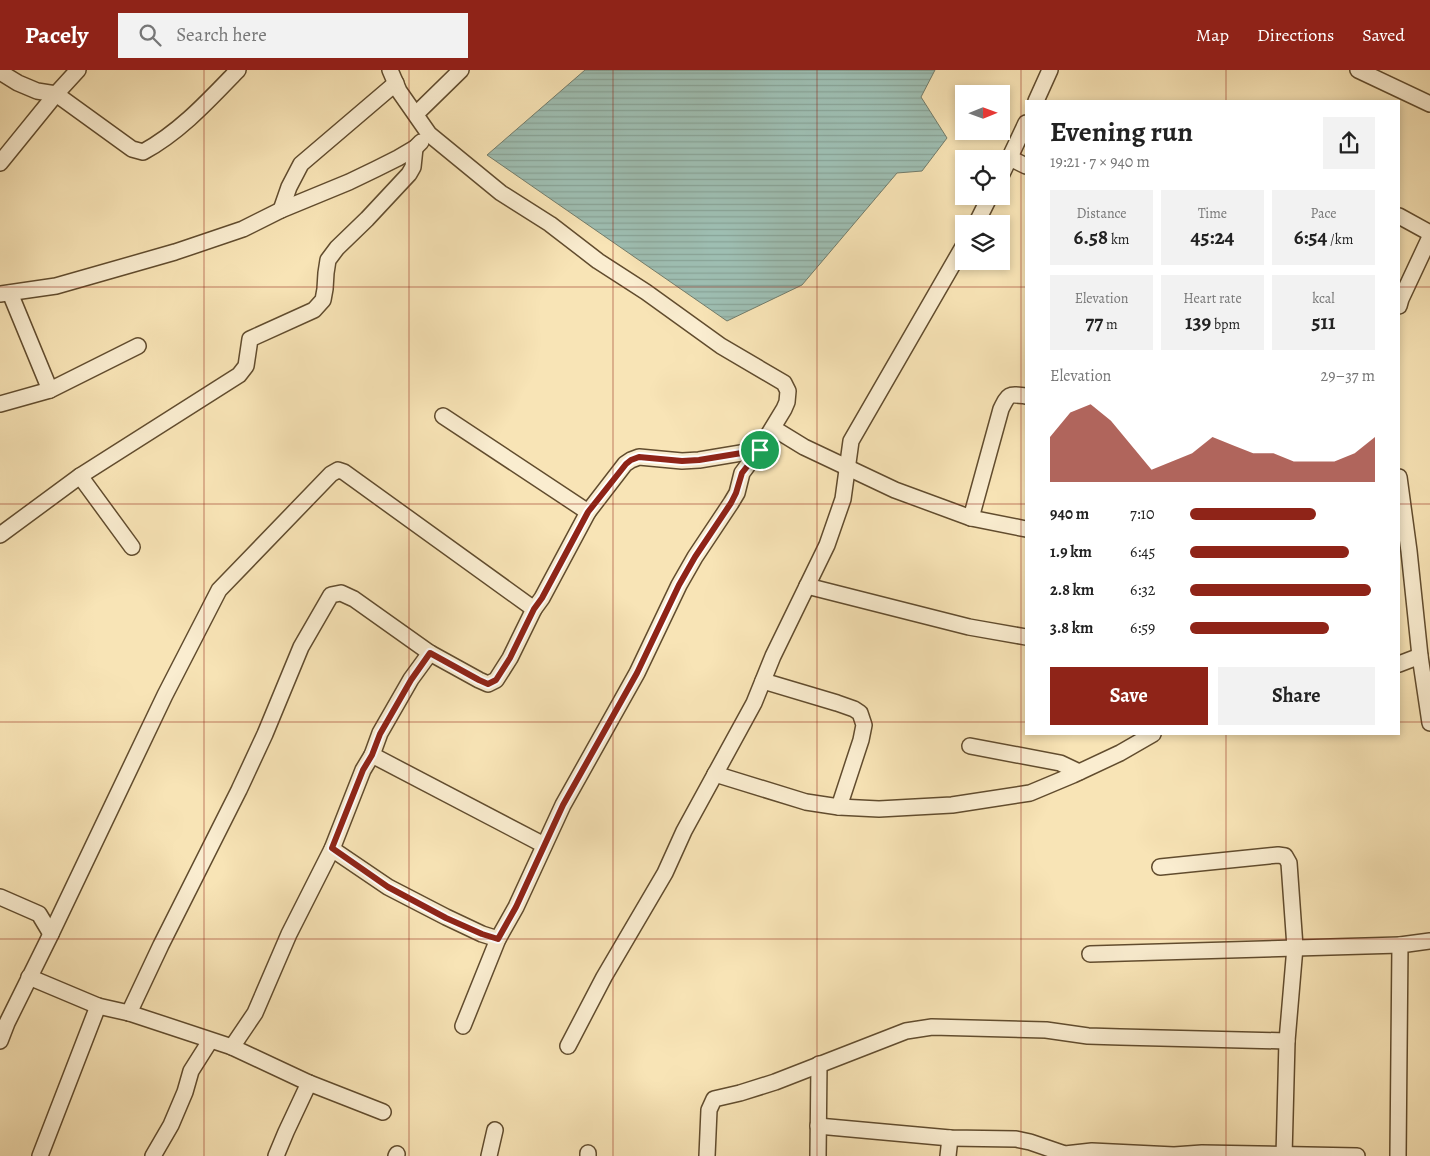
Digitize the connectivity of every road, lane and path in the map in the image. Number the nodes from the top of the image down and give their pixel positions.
1 (78, 70) edge
2 (238, 70) edge
3 (461, 70) edge
4 (1050, 70) edge
5 (1358, 70) edge
6 (0, 72) edge
7 (393, 76) edge
8 (56, 94) junction
9 (1036, 100) edge
10 (1430, 104) edge
11 (416, 114) junction
12 (1025, 125) edge
13 (429, 134) junction
14 (415, 148) junction
15 (1010, 158) joint
16 (0, 163) edge
17 (1025, 166) edge
18 (281, 210) junction
19 (1400, 217) edge
20 (1430, 233) edge
21 (1430, 237) edge
22 (955, 260) edge
23 (5, 294) edge
24 (1400, 299) edge
25 (138, 346) dead end
26 (50, 390) junction
27 (1025, 396) edge
28 (0, 404) edge
29 (443, 416) dead end
30 (773, 428) junction
31 (760, 450) junction
32 (847, 468) junction
33 (80, 476) junction
34 (1400, 484) edge
35 (588, 512) junction
36 (971, 518) junction
37 (1025, 529) edge
38 (0, 535) edge
39 (132, 547) dead end
40 (807, 586) junction
41 (534, 609) junction
42 (1025, 637) edge
43 (430, 653) junction
44 (1420, 656) junction
45 (1400, 664) edge
46 (763, 681) junction
47 (1430, 723) edge
48 (1151, 735) edge
49 (970, 746) dead end
50 (372, 755) junction
51 (1078, 772) junction
52 (715, 774) junction
53 (839, 808) junction
54 (544, 845) junction
55 (332, 848) junction
56 (1160, 867) dead end
57 (0, 897) edge
58 (51, 934) junction
59 (498, 939) junction
60 (1430, 941) edge
61 (1400, 945) junction
62 (1295, 947) junction
63 (1090, 954) dead end
64 (29, 977) junction
65 (98, 1006) junction
66 (129, 1013) junction
67 (463, 1026) dead end
68 (0, 1041) edge
69 (210, 1041) junction
70 (1287, 1041) junction
71 (568, 1046) dead end
72 (232, 1047) junction
73 (819, 1064) junction
74 (309, 1083) junction
75 (383, 1112) dead end
76 (818, 1126) junction
77 (495, 1130) dead end
78 (950, 1138) junction
79 (1064, 1155) edge
80 (1284, 1155) edge
81 (40, 1156) edge
82 (153, 1156) edge
83 (276, 1156) edge
84 (488, 1156) edge
85 (707, 1156) edge
86 (818, 1156) edge
87 (948, 1156) edge
88 (1174, 1156) edge
89 (1357, 1156) edge
90 (1398, 1156) edge

1 - 8 street
2 - 8 street
3 - 11 street
4 - 9 street
5 - 10 street
6 - 8 street
7 - 11 street
7 - 18 street
8 - 16 street
11 - 13 street
12 - 15 street
13 - 14 street
13 - 30 street
14 - 18 street
14 - 33 street
15 - 17 street
18 - 23 street
19 - 20 street
21 - 24 street
22 - 32 street
23 - 26 street
25 - 26 street
26 - 28 street
27 - 36 street
29 - 35 street
30 - 31 street
30 - 32 street
31 - 35 street
31 - 54 street
32 - 36 street
32 - 40 street
33 - 38 street
33 - 39 street
34 - 44 street
35 - 41 street
36 - 37 street
40 - 42 street
40 - 46 street
41 - 43 street
41 - 58 street
43 - 50 street
43 - 66 street
44 - 45 street
44 - 47 street
46 - 52 street
46 - 53 street
48 - 51 street
49 - 51 street
50 - 54 street
50 - 55 street
51 - 53 street
52 - 53 street
52 - 71 street
54 - 59 street
55 - 59 street
55 - 72 street
56 - 62 street
57 - 58 street
58 - 64 street
59 - 67 street
60 - 61 street
61 - 62 street
61 - 90 street
62 - 63 street
62 - 70 street
64 - 65 street
64 - 68 street
65 - 66 street
65 - 81 street
66 - 69 street
69 - 72 street
69 - 82 street
70 - 73 street
70 - 80 street
72 - 74 street
73 - 76 street
73 - 85 street
74 - 75 street
74 - 83 street
76 - 78 street
76 - 86 street
77 - 84 street
78 - 79 street
78 - 87 street
79 - 88 street
80 - 88 street
80 - 89 street

